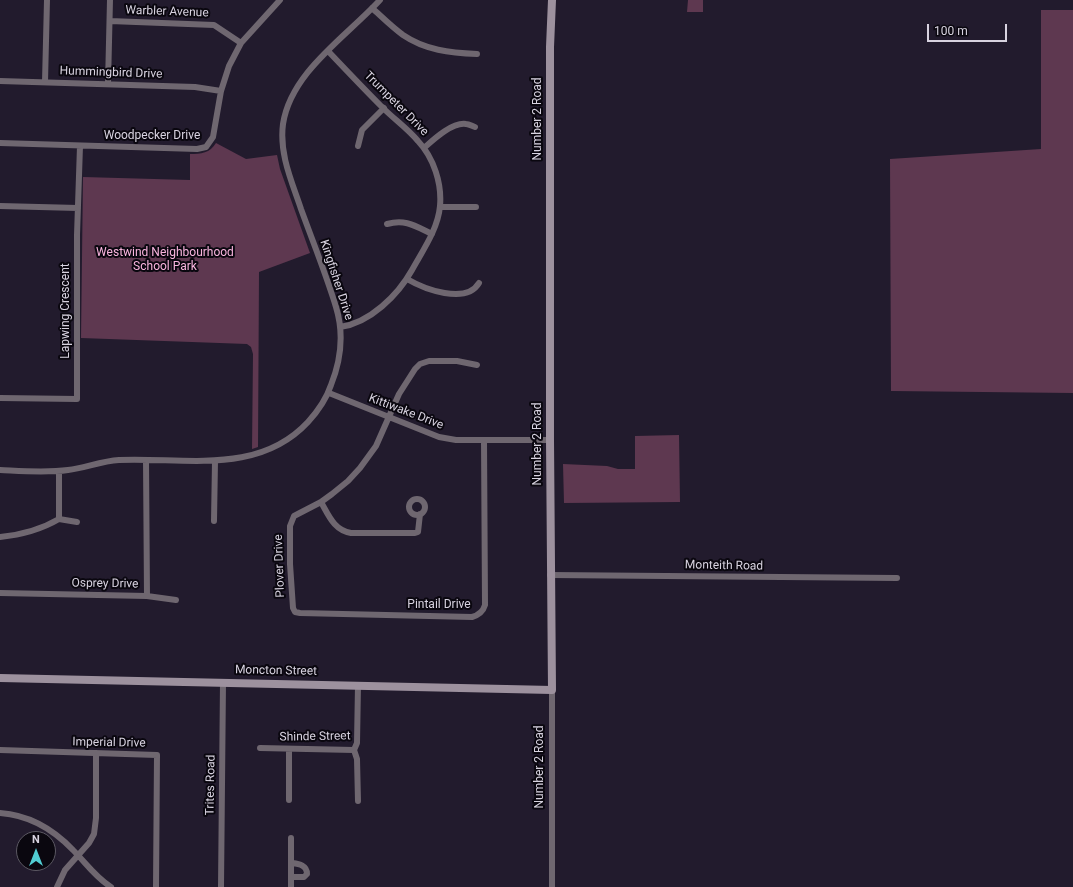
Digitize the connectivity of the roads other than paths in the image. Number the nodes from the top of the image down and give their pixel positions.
1 (46, 0) edge
2 (110, 0) edge
3 (280, 0) edge
4 (380, 0) edge
5 (552, 0) edge
6 (372, 8) junction
7 (110, 21) junction
8 (241, 43) junction
9 (328, 51) junction
10 (477, 54) dead end
11 (0, 80) edge
12 (45, 82) junction
13 (108, 84) junction
14 (221, 91) junction
15 (384, 108) junction
16 (475, 127) dead end
17 (0, 143) edge
18 (80, 146) junction
19 (358, 146) dead end
20 (424, 148) junction
21 (0, 206) edge
22 (440, 207) junction
23 (476, 207) dead end
24 (78, 208) junction
25 (387, 224) dead end
26 (432, 234) junction
27 (407, 279) junction
28 (479, 283) dead end
29 (340, 327) junction
30 (477, 366) dead end
31 (329, 393) junction
32 (0, 398) edge
33 (389, 418) junction
34 (484, 440) junction
35 (550, 440) junction
36 (146, 460) junction
37 (215, 461) junction
38 (0, 470) edge
39 (59, 471) junction
40 (321, 502) junction
41 (420, 514) dead end
42 (59, 519) junction
43 (214, 521) dead end
44 (77, 522) dead end
45 (0, 537) edge
46 (550, 575) junction
47 (897, 578) dead end
48 (0, 593) edge
49 (147, 596) junction
50 (176, 600) dead end
51 (295, 612) joint
52 (0, 678) edge
53 (223, 682) junction
54 (358, 685) junction
55 (552, 690) junction
56 (260, 748) dead end
57 (289, 748) junction
58 (0, 750) edge
59 (354, 750) junction
60 (96, 753) junction
61 (289, 800) dead end
62 (358, 801) dead end
63 (0, 813) edge
64 (291, 838) dead end
65 (78, 855) junction
66 (292, 864) junction
67 (291, 877) junction
68 (57, 887) edge
69 (111, 887) edge
70 (156, 887) edge
71 (221, 887) edge
72 (291, 887) edge
73 (552, 887) edge

1 - 12 street
2 - 7 street
3 - 8 street, Woodpecker Drive
4 - 6 street, Kingfisher Drive
5 - 35 street, Number 2 Road
6 - 9 street, Kingfisher Drive
6 - 10 street
7 - 8 street, Warbler Avenue
7 - 13 street
8 - 14 street, Woodpecker Drive
9 - 15 street, Trumpeter Drive
9 - 29 street, Kingfisher Drive
11 - 12 street, Hummingbird Drive
12 - 13 street, Hummingbird Drive
13 - 14 street, Hummingbird Drive
14 - 18 street, Woodpecker Drive
15 - 19 street
15 - 20 street, Trumpeter Drive
16 - 20 street
17 - 18 street, Woodpecker Drive
18 - 24 street, Lapwing Crescent
20 - 22 street, Trumpeter Drive
21 - 24 street
22 - 23 street
22 - 26 street, Trumpeter Drive
24 - 32 street, Lapwing Crescent
25 - 26 street
26 - 27 street, Trumpeter Drive
27 - 28 street
27 - 29 street, Trumpeter Drive
29 - 31 street, Kingfisher Drive
30 - 33 street, Plover Drive
31 - 33 street, Kittiwake Drive
31 - 37 street, Kingfisher Drive
33 - 34 street, Kittiwake Drive
33 - 40 street, Plover Drive
34 - 35 street, Kittiwake Drive
34 - 51 street, Pintail Drive
35 - 46 street, Number 2 Road
36 - 37 street, Kingfisher Drive
36 - 39 street, Kingfisher Drive
36 - 49 street, Osprey Drive
37 - 43 street
38 - 39 street, Kingfisher Drive
39 - 42 street
40 - 41 street
40 - 51 street, Plover Drive
42 - 44 street
42 - 45 street
46 - 47 street, Monteith Road
46 - 55 street, Number 2 Road
48 - 49 street, Osprey Drive
49 - 50 street
52 - 53 street, Moncton Street
53 - 54 street, Moncton Street
53 - 71 street, Trites Road
54 - 55 street, Moncton Street
54 - 59 street, Shinde Street
55 - 73 street, Number 2 Road
56 - 57 street, Shinde Street
57 - 59 street, Shinde Street
57 - 61 street
58 - 60 street, Imperial Drive
59 - 62 street
60 - 65 street
60 - 70 street, Imperial Drive
63 - 65 street
64 - 66 street
65 - 68 street
65 - 69 street
66 - 67 street
66 - 67 street
67 - 72 street

